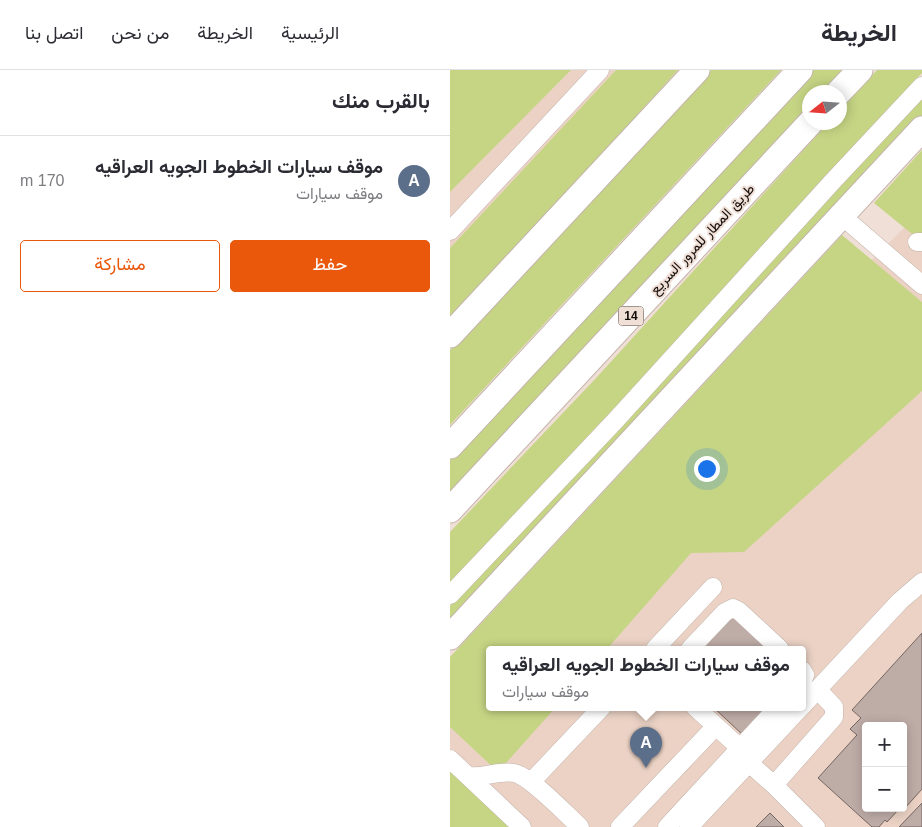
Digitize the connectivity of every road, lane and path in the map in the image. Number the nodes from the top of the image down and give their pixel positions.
1 (600, 70) edge
2 (697, 70) edge
3 (800, 70) edge
4 (860, 70) edge
5 (846, 85) edge
6 (922, 86) edge
7 (922, 129) edge
8 (804, 130) edge
9 (846, 211) junction
10 (450, 231) edge
11 (922, 270) edge
12 (922, 285) edge
13 (450, 335) edge
14 (450, 446) edge
15 (450, 510) edge
16 (922, 582) edge
17 (713, 587) dead end
18 (450, 594) edge
19 (450, 637) edge
20 (659, 646) edge
21 (693, 646) edge
22 (777, 646) edge
23 (810, 685) edge
24 (598, 711) edge
25 (699, 711) edge
26 (774, 711) edge
27 (797, 711) edge
28 (716, 726) junction
29 (740, 748) junction
30 (450, 759) edge
31 (749, 763) junction
32 (468, 776) junction
33 (531, 782) junction
34 (774, 785) junction
35 (625, 825) edge
36 (522, 827) edge
37 (580, 827) edge
38 (668, 827) edge
39 (689, 827) edge
40 (816, 827) edge

1 - 10 lane
2 - 13 highway
3 - 14 highway
4 - 5 highway
6 - 18 lane
7 - 9 highway
8 - 15 highway, طريق المطار للمرور السريع / 14
9 - 11 lane
9 - 12 lane
9 - 19 highway
16 - 23 lane
17 - 20 lane
21 - 22 lane
23 - 34 lane
24 - 33 lane
25 - 28 lane
26 - 29 lane
27 - 31 lane
28 - 29 lane
28 - 35 lane
29 - 38 lane
30 - 32 lane
31 - 34 lane
31 - 39 lane
32 - 33 lane
32 - 36 lane
33 - 37 lane
34 - 40 lane

